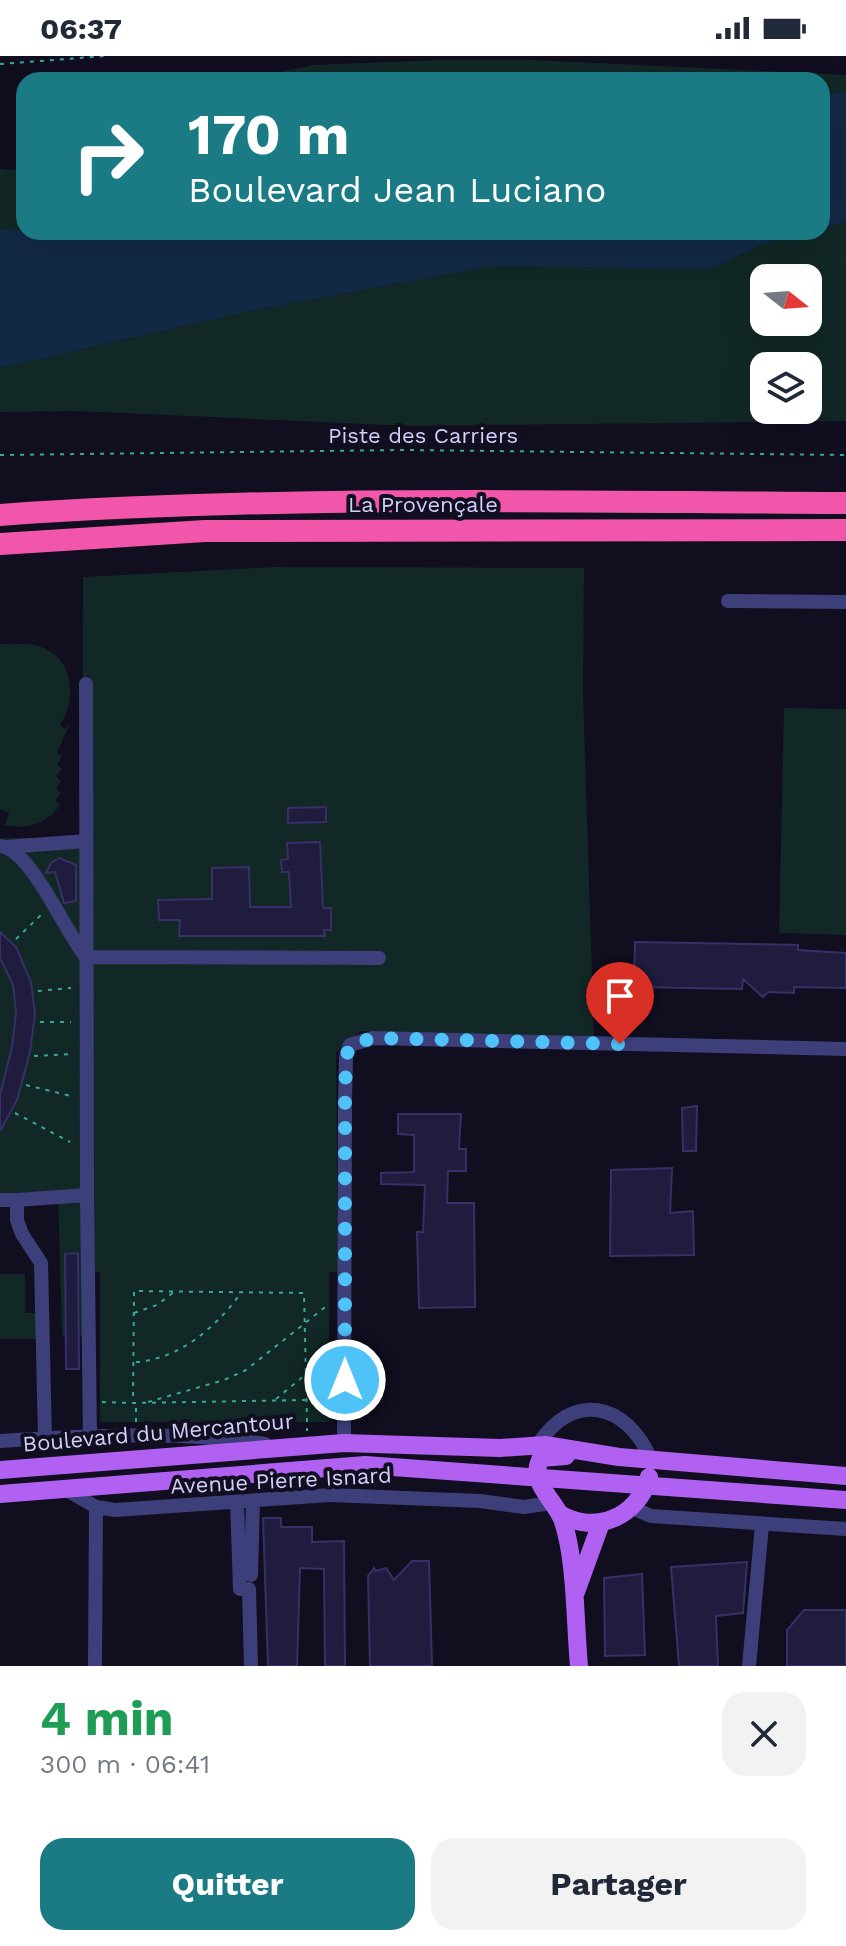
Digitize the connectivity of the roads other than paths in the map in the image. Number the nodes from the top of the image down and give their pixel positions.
1 (846, 503) edge
2 (0, 515) edge
3 (846, 530) edge
4 (0, 544) edge
5 (728, 601) dead end
6 (846, 602) edge
7 (86, 684) dead end
8 (86, 841) junction
9 (3, 846) edge
10 (86, 957) junction
11 (379, 958) dead end
12 (846, 1049) edge
13 (87, 1195) junction
14 (0, 1200) edge
15 (17, 1200) junction
16 (90, 1437) junction
17 (45, 1438) junction
18 (0, 1441) edge
19 (344, 1443) junction
20 (278, 1446) junction
21 (537, 1446) junction
22 (619, 1457) junction
23 (651, 1460) junction
24 (0, 1470) edge
25 (846, 1476) edge
26 (538, 1477) junction
27 (647, 1484) junction
28 (64, 1489) junction
29 (0, 1494) edge
30 (846, 1500) edge
31 (253, 1501) junction
32 (237, 1502) junction
33 (96, 1507) junction
34 (630, 1507) junction
35 (556, 1508) junction
36 (601, 1523) junction
37 (762, 1525) junction
38 (846, 1529) edge
39 (251, 1575) dead end
40 (573, 1602) junction
41 (95, 1666) edge
42 (251, 1666) edge
43 (579, 1666) edge
44 (749, 1666) edge

1 - 2 highway, La Provençale
3 - 4 highway, La Provençale
5 - 6 street
7 - 8 street
8 - 9 street
8 - 10 street
9 - 10 street
10 - 11 street
10 - 13 street
12 - 19 street
13 - 15 street
13 - 16 street
14 - 15 street
15 - 17 street
16 - 17 street
16 - 20 street
17 - 18 street
19 - 20 main road, Boulevard du Mercantour
19 - 21 main road, Boulevard du Mercantour
20 - 24 main road, Boulevard du Mercantour
21 - 22 main road, Boulevard du Mercantour
21 - 23 street
22 - 23 main road, Boulevard du Mercantour
22 - 26 main road
23 - 25 main road, Boulevard du Mercantour
23 - 27 main road
26 - 27 main road
26 - 28 main road
26 - 35 main road
27 - 30 main road
27 - 34 main road
28 - 29 main road
28 - 33 street, Avenue Pierre Isnard
31 - 32 street, Avenue Pierre Isnard
31 - 35 street, Avenue Pierre Isnard
31 - 39 street
32 - 33 street, Avenue Pierre Isnard
32 - 42 street
33 - 41 street
34 - 36 main road
34 - 37 street
35 - 36 main road
35 - 40 main road
36 - 40 main road
37 - 38 street
37 - 44 street
40 - 43 main road

